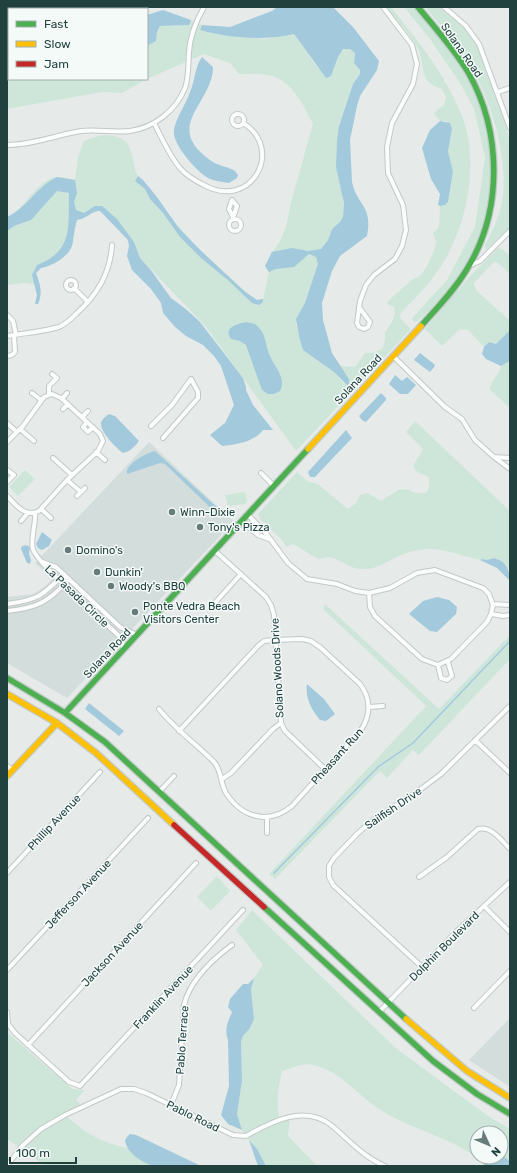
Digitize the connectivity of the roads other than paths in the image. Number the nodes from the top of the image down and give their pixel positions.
1 (204, 7) edge
2 (383, 7) edge
3 (418, 7) edge
4 (444, 7) edge
5 (510, 88) edge
6 (498, 92) junction
7 (154, 123) junction
8 (243, 123) dead end
9 (510, 128) edge
10 (7, 145) edge
11 (230, 192) junction
12 (232, 200) junction
13 (510, 231) edge
14 (112, 245) dead end
15 (469, 266) junction
16 (74, 288) dead end
17 (88, 302) junction
18 (359, 307) junction
19 (7, 315) edge
20 (15, 335) junction
21 (7, 336) edge
22 (7, 356) edge
23 (393, 356) junction
24 (52, 374) dead end
25 (32, 392) dead end
26 (67, 393) dead end
27 (49, 394) junction
28 (62, 398) junction
29 (41, 400) junction
30 (68, 404) junction
31 (63, 409) dead end
32 (88, 411) dead end
33 (82, 418) junction
34 (7, 423) edge
35 (151, 426) dead end
36 (18, 430) junction
37 (163, 438) dead end
38 (34, 441) dead end
39 (7, 442) edge
40 (96, 452) junction
41 (494, 457) junction
42 (53, 458) dead end
43 (510, 458) edge
44 (105, 460) dead end
45 (510, 469) edge
46 (7, 470) edge
47 (261, 473) dead end
48 (72, 476) junction
49 (67, 480) junction
50 (7, 482) edge
51 (274, 486) junction
52 (85, 488) dead end
53 (81, 492) junction
54 (7, 496) edge
55 (77, 496) dead end
56 (41, 509) junction
57 (28, 513) junction
58 (35, 513) junction
59 (247, 514) junction
60 (51, 518) dead end
61 (21, 521) dead end
62 (241, 521) junction
63 (269, 539) junction
64 (214, 550) junction
65 (42, 562) junction
66 (64, 574) junction
67 (241, 574) junction
68 (69, 579) junction
69 (59, 580) junction
70 (64, 585) junction
71 (369, 593) junction
72 (7, 604) edge
73 (493, 604) junction
74 (213, 605) dead end
75 (510, 605) edge
76 (7, 611) edge
77 (491, 614) junction
78 (510, 615) edge
79 (138, 635) junction
80 (276, 640) junction
81 (123, 650) junction
82 (448, 662) junction
83 (438, 665) junction
84 (7, 678) edge
85 (7, 694) edge
86 (383, 706) dead end
87 (510, 706) edge
88 (369, 707) junction
89 (159, 709) dead end
90 (65, 713) junction
91 (56, 723) junction
92 (281, 723) junction
93 (179, 731) junction
94 (475, 740) junction
95 (7, 766) edge
96 (325, 769) junction
97 (13, 770) junction
98 (100, 772) dead end
99 (510, 774) edge
100 (7, 776) edge
101 (174, 776) dead end
102 (222, 779) junction
103 (158, 792) junction
104 (148, 818) dead end
105 (267, 818) junction
106 (191, 822) junction
107 (183, 831) junction
108 (267, 833) dead end
109 (510, 849) edge
110 (196, 862) dead end
111 (7, 873) edge
112 (419, 877) dead end
113 (510, 882) edge
114 (484, 906) junction
115 (243, 910) dead end
116 (288, 912) junction
117 (280, 921) junction
118 (510, 932) edge
119 (232, 945) dead end
120 (422, 967) junction
121 (7, 970) edge
122 (510, 971) edge
123 (387, 1003) junction
124 (474, 1008) dead end
125 (7, 1012) edge
126 (379, 1012) junction
127 (28, 1045) junction
128 (510, 1098) edge
129 (171, 1105) junction
130 (510, 1114) edge
131 (7, 1166) edge
132 (385, 1166) edge

1 - 7 street
2 - 18 street
3 - 15 main road, Solana Road
4 - 6 street
5 - 6 street
6 - 9 street
7 - 10 street
7 - 11 street
8 - 11 street
11 - 12 street
12 - 12 street
13 - 15 street
14 - 17 street
15 - 23 main road, Solana Road
16 - 17 street
17 - 20 street
18 - 18 street
19 - 20 street
20 - 21 street
20 - 22 street
23 - 41 street
23 - 51 main road, Solana Road
24 - 27 street
25 - 29 street
26 - 28 street
27 - 28 street
27 - 29 street
28 - 30 street
29 - 36 street
30 - 31 street
30 - 33 street
32 - 33 street
33 - 40 street
34 - 36 street
35 - 37 street
36 - 38 street
36 - 39 street
40 - 44 street
40 - 48 street
41 - 43 street
41 - 45 street
42 - 48 street
46 - 50 street
47 - 51 street
48 - 49 street
49 - 53 street
49 - 56 street
51 - 59 main road, Solana Road
52 - 53 street
53 - 55 street
54 - 57 street
56 - 58 street
56 - 60 street
57 - 58 street
57 - 61 street
58 - 65 street, La Pasada Circle
59 - 62 main road, Solana Road
59 - 63 street
62 - 63 street
62 - 64 main road, Solana Road
63 - 71 street
64 - 67 street, Solano Woods Drive
64 - 79 main road, Solana Road
65 - 66 street, La Pasada Circle
65 - 69 street, La Pasada Circle
66 - 68 street, La Pasada Circle
66 - 69 street
67 - 74 street
67 - 80 street, Solano Woods Drive
68 - 70 street
68 - 79 street, La Pasada Circle
69 - 70 street, La Pasada Circle
69 - 72 street
70 - 76 street
70 - 81 street, La Pasada Circle
71 - 73 street
71 - 83 street
73 - 75 street
73 - 77 street
77 - 78 street
77 - 82 street
79 - 81 main road, Solana Road
80 - 88 street
80 - 92 street, Solano Woods Drive
80 - 93 street
81 - 90 main road, Solana Road
82 - 83 street
82 - 83 street
84 - 90 main road
85 - 91 main road
86 - 88 street
87 - 94 street, Sailfish Drive
88 - 96 street, Pheasant Run
89 - 93 street
90 - 91 main road, Solana Road
90 - 103 main road
91 - 97 main road
91 - 107 main road
92 - 96 street, Solano Woods Drive
92 - 102 street
93 - 102 street
94 - 99 street
94 - 120 street, Sailfish Drive
95 - 97 street
96 - 105 street, Pheasant Run
97 - 100 main road
98 - 111 street, Phillip Avenue
101 - 103 street
102 - 105 street
103 - 106 main road
104 - 121 street, Jefferson Avenue
105 - 108 street
106 - 107 main road
106 - 116 main road
107 - 117 main road
109 - 112 street
110 - 127 street, Jackson Avenue
113 - 114 street, Dolphin Boulevard
114 - 118 street
114 - 120 street, Dolphin Boulevard
115 - 127 street, Franklin Avenue
116 - 117 main road
116 - 123 main road
117 - 126 main road
119 - 129 street, Pablo Terrace
120 - 123 street, Dolphin Boulevard
122 - 124 street
123 - 126 street, Dolphin Boulevard
123 - 128 main road
125 - 127 street
126 - 130 main road
129 - 131 street, Pablo Road
129 - 132 street, Pablo Road

